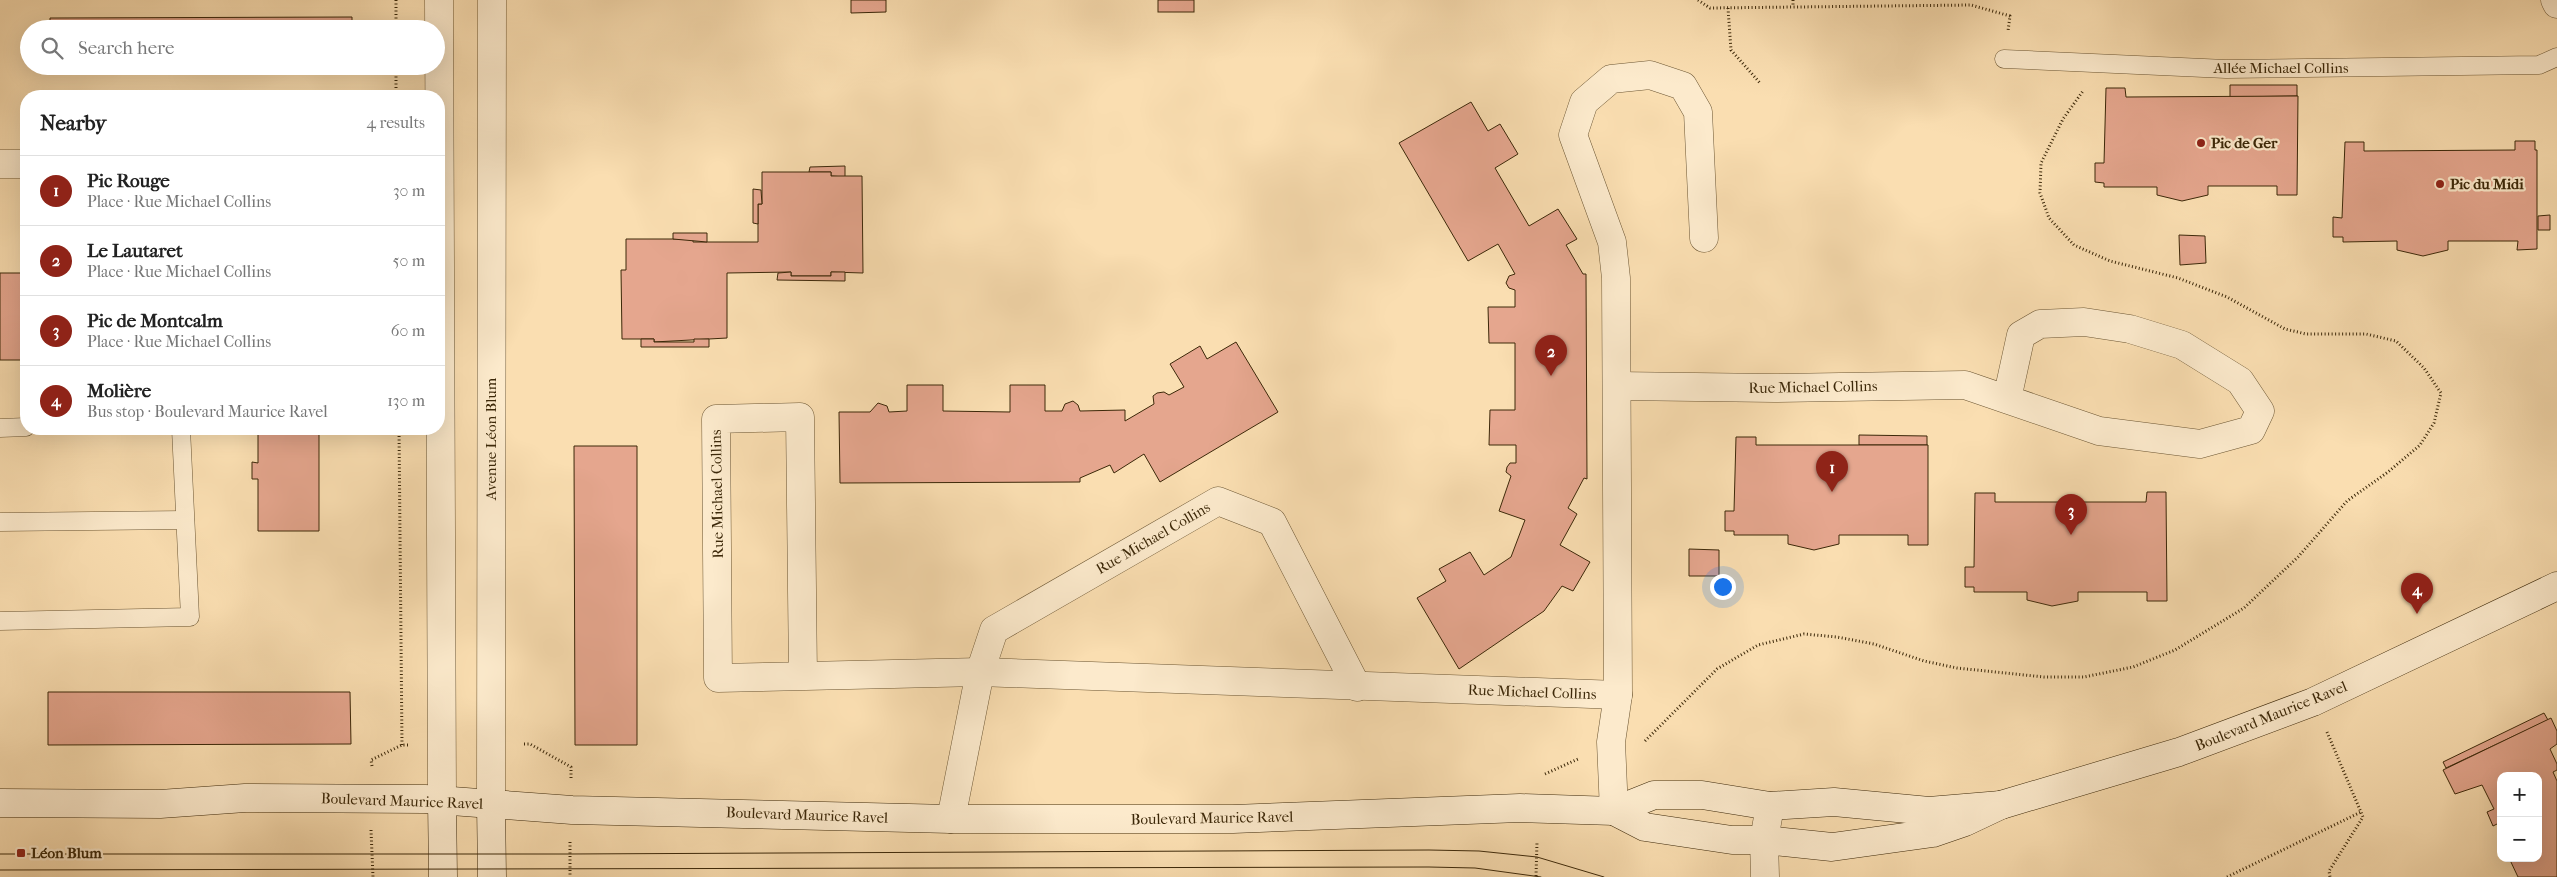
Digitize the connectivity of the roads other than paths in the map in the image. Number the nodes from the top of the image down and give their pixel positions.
1 (439, 0) edge
2 (492, 0) edge
3 (2555, 0) edge
4 (2557, 4) edge
5 (439, 20) edge
6 (2557, 57) edge
7 (2004, 58) road end
8 (439, 75) edge
9 (439, 90) edge
10 (0, 164) edge
11 (20, 164) edge
12 (1704, 238) dead end
13 (1617, 386) junction
14 (2007, 399) junction
15 (20, 427) edge
16 (0, 428) edge
17 (181, 435) edge
18 (441, 435) edge
19 (185, 520) junction
20 (0, 522) edge
21 (2557, 586) edge
22 (0, 621) edge
23 (980, 672) junction
24 (803, 676) junction
25 (1357, 686) junction
26 (1618, 695) junction
27 (442, 800) junction
28 (0, 803) edge
29 (491, 804) junction
30 (2001, 805) junction
31 (1770, 806) junction
32 (1614, 811) junction
33 (951, 819) junction
34 (1764, 840) junction
35 (443, 877) edge
36 (492, 877) edge
37 (1765, 877) edge

1 - 5 street
2 - 29 street, Avenue Léon Blum
3 - 4 street
6 - 7 lane, Allée Michael Collins
8 - 9 street
10 - 11 street
12 - 13 street, Rue Michael Collins
13 - 14 street, Rue Michael Collins
13 - 26 street, Rue Michael Collins
14 - 14 street, Rue Michael Collins
15 - 16 lane
17 - 19 lane
18 - 27 street
19 - 20 lane
19 - 22 lane
21 - 30 street, Boulevard Maurice Ravel
23 - 24 street, Rue Michael Collins
23 - 25 street, Rue Michael Collins
23 - 25 street, Rue Michael Collins
23 - 33 street, Rue Michael Collins
24 - 24 street, Rue Michael Collins
25 - 26 street, Rue Michael Collins
26 - 32 street, Rue Michael Collins
27 - 28 street, Boulevard Maurice Ravel
27 - 29 street, Boulevard Maurice Ravel
27 - 35 street
29 - 33 street, Boulevard Maurice Ravel
29 - 36 street, Avenue Léon Blum
30 - 31 street, Boulevard Maurice Ravel
30 - 34 street, Boulevard Maurice Ravel
31 - 32 street, Boulevard Maurice Ravel
31 - 34 street
32 - 33 street, Boulevard Maurice Ravel
32 - 34 street, Boulevard Maurice Ravel
34 - 37 street

